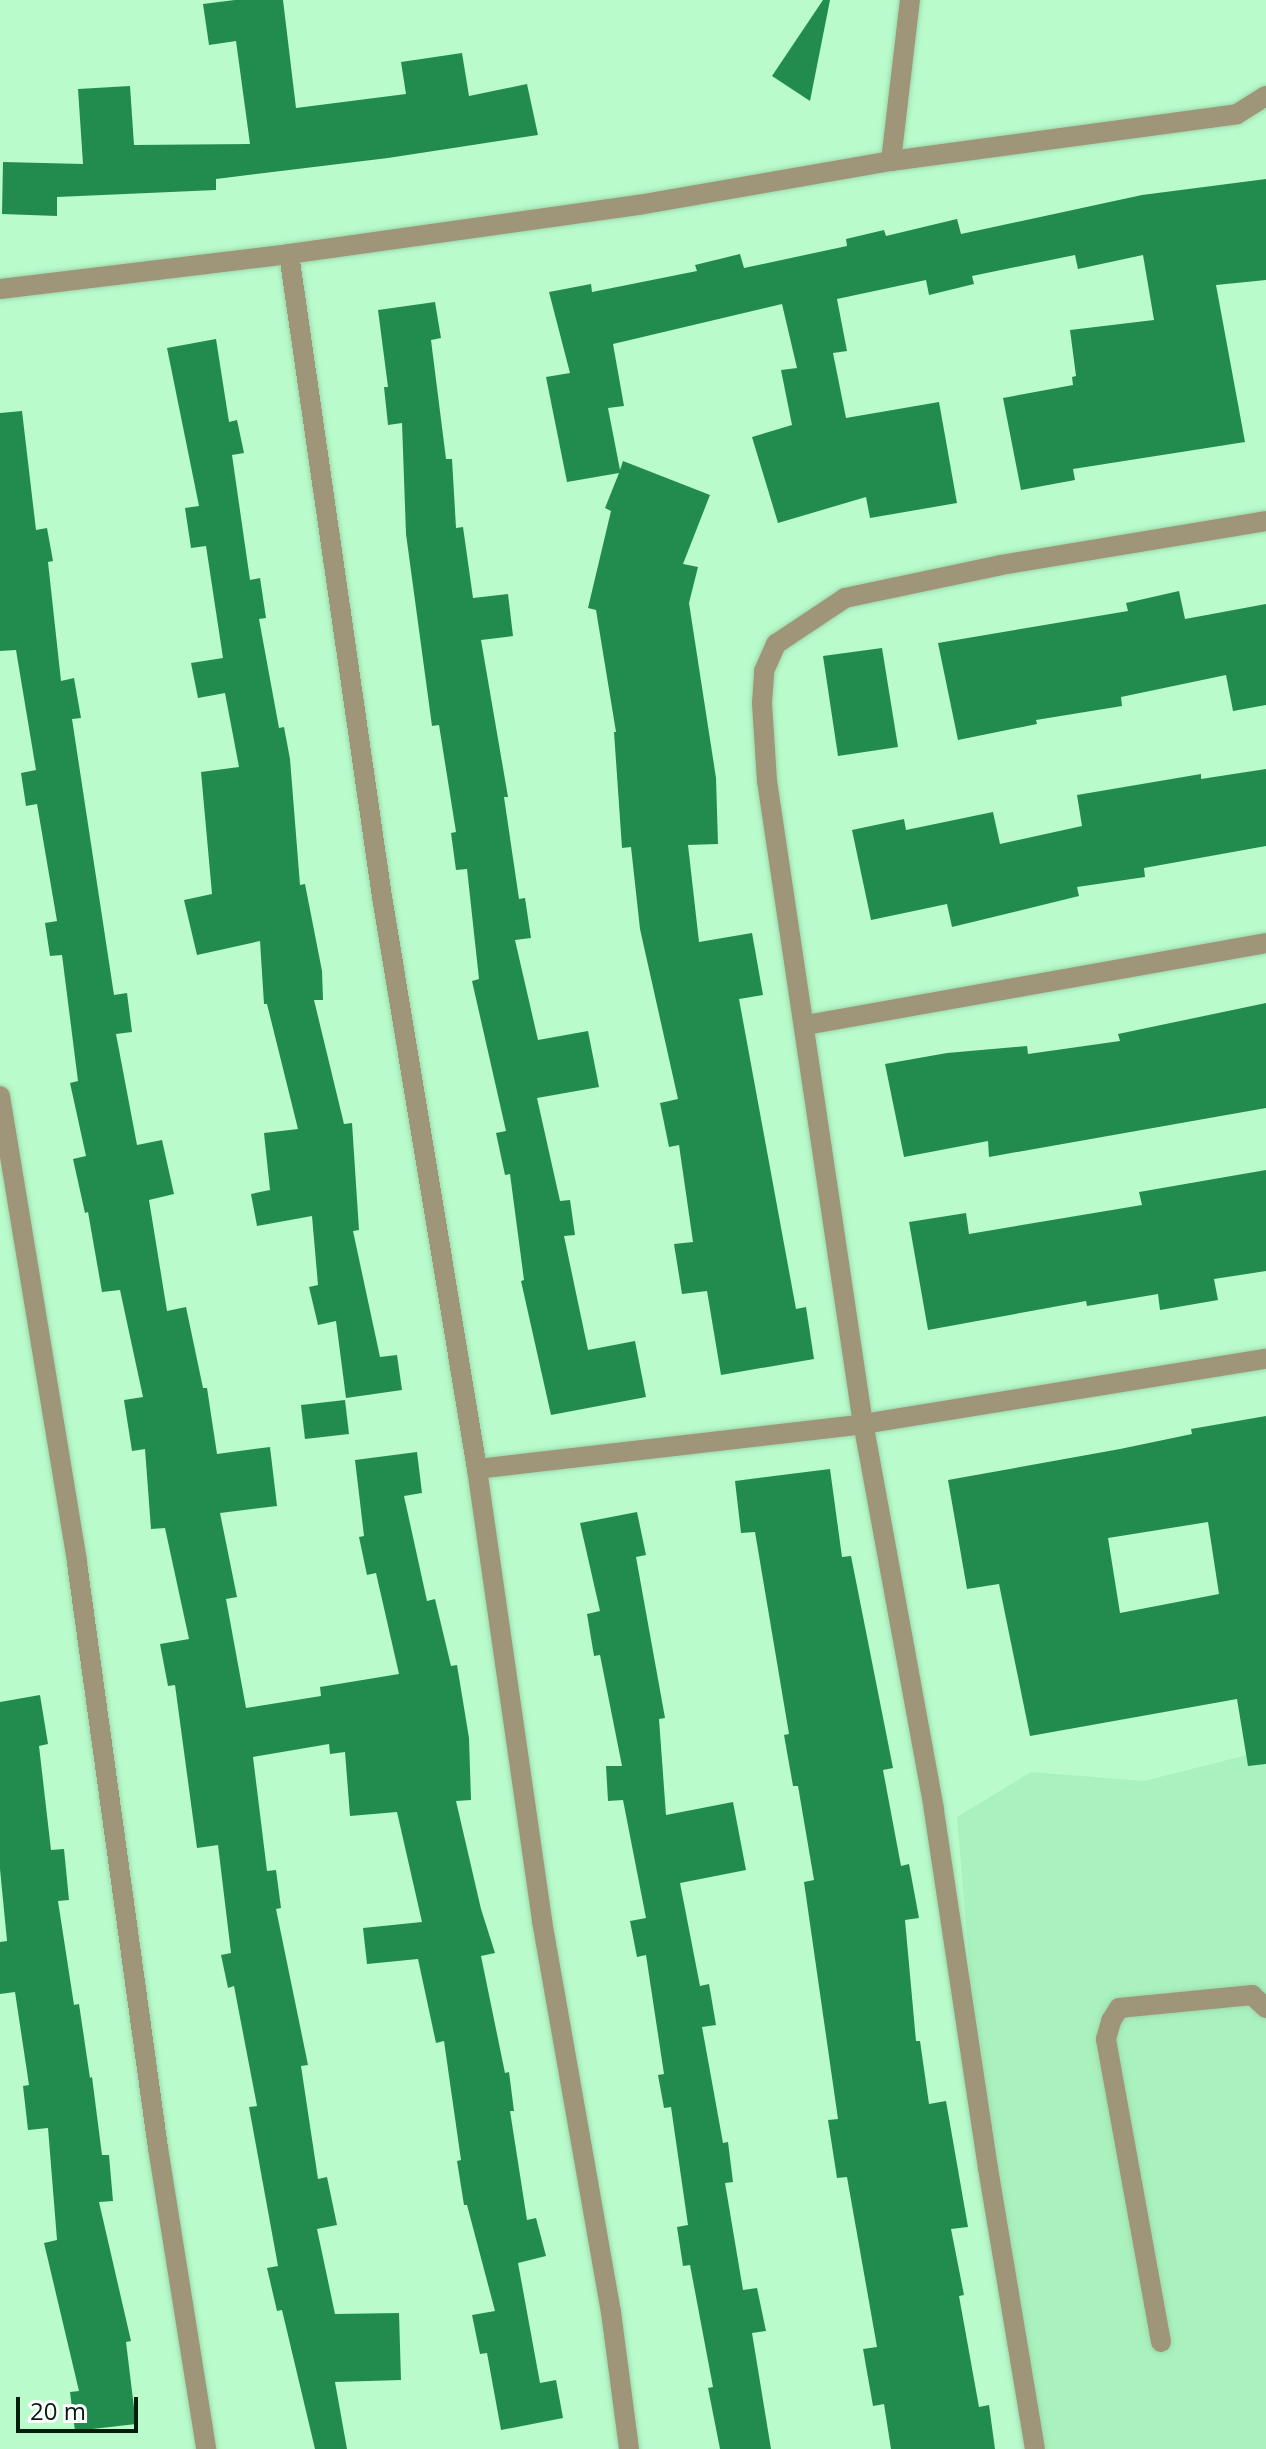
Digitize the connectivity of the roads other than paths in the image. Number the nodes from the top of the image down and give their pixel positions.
1 (910, 0) edge
2 (1266, 96) edge
3 (891, 161) junction
4 (289, 254) junction
5 (0, 289) edge
6 (1266, 521) edge
7 (1266, 943) edge
8 (806, 1025) junction
9 (0, 1096) edge
10 (1266, 1359) edge
11 (863, 1424) junction
12 (477, 1469) junction
13 (1266, 2008) edge
14 (1161, 2342) dead end
15 (206, 2449) edge
16 (629, 2449) edge
17 (1035, 2449) edge

1 - 3 street
2 - 3 street
3 - 4 street
4 - 5 street
4 - 12 street
6 - 8 street
7 - 8 street
8 - 11 street
9 - 15 street
10 - 11 street
11 - 12 street
11 - 17 street
12 - 16 street
13 - 14 street

